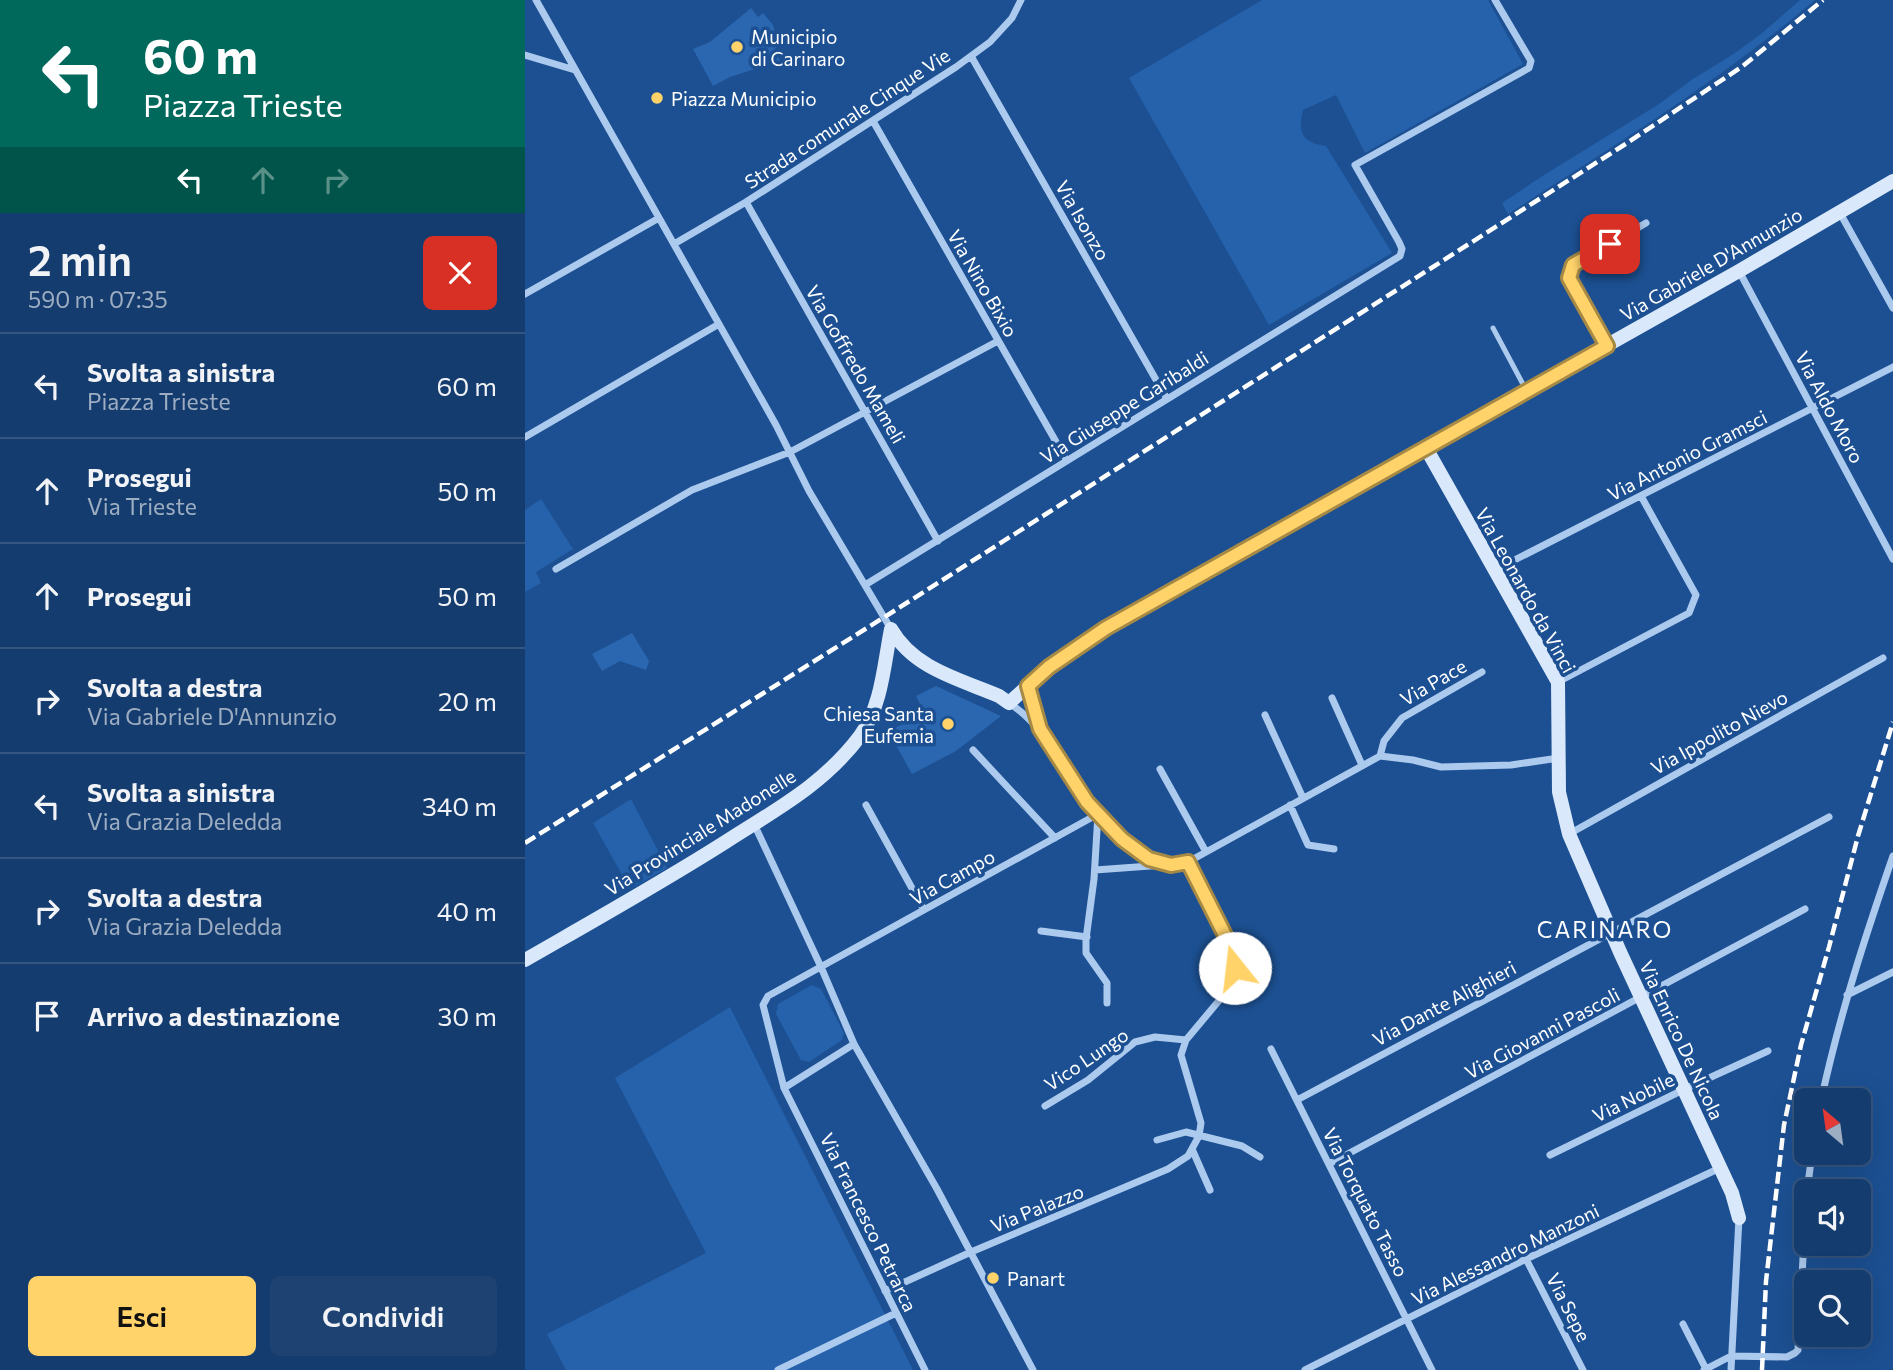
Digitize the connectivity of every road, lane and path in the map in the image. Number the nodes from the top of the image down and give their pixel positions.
1 (536, 0) edge
2 (1021, 0) edge
3 (1495, 0) edge
4 (525, 55) edge
5 (971, 56) junction
6 (575, 70) junction
7 (873, 121) junction
8 (1893, 181) edge
9 (746, 202) junction
10 (1840, 213) junction
11 (659, 218) junction
12 (1646, 223) dead end
13 (674, 244) junction
14 (1739, 271) junction
15 (525, 294) edge
16 (1893, 308) edge
17 (719, 324) junction
18 (1493, 328) dead end
19 (998, 341) junction
20 (1607, 346) junction
21 (1893, 367) edge
22 (1527, 391) junction
23 (1167, 399) junction
24 (1813, 408) junction
25 (865, 412) junction
26 (525, 437) edge
27 (1426, 448) junction
28 (790, 452) junction
29 (1067, 461) junction
30 (1640, 496) junction
31 (938, 541) junction
32 (1893, 559) edge
33 (557, 569) dead end
34 (1495, 570) junction
35 (865, 585) junction
36 (891, 629) junction
37 (1883, 658) dead end
38 (1482, 672) dead end
39 (1558, 682) junction
40 (1028, 686) junction
41 (1332, 698) dead end
42 (1009, 703) junction
43 (1265, 715) dead end
44 (1040, 729) junction
45 (973, 750) dead end
46 (1380, 756) junction
47 (1559, 758) junction
48 (1362, 765) junction
49 (1160, 769) dead end
50 (1303, 798) junction
51 (1290, 805) junction
52 (866, 806) dead end
53 (1098, 814) junction
54 (1829, 817) dead end
55 (754, 824) junction
56 (1569, 834) junction
57 (1055, 838) junction
58 (1334, 849) dead end
59 (1206, 852) junction
60 (1893, 856) edge
61 (1188, 862) junction
62 (1171, 865) junction
63 (1095, 870) junction
64 (1805, 909) dead end
65 (924, 910) junction
66 (1041, 931) dead end
67 (1612, 931) junction
68 (1087, 937) junction
69 (525, 960) edge
70 (821, 967) junction
71 (1893, 972) edge
72 (1847, 995) junction
73 (1642, 998) junction
74 (1107, 1003) dead end
75 (1186, 1040) junction
76 (854, 1044) junction
77 (1271, 1049) dead end
78 (1768, 1051) dead end
79 (784, 1088) junction
80 (1824, 1088) edge
81 (1685, 1089) junction
82 (1297, 1100) junction
83 (1045, 1106) dead end
84 (1199, 1136) junction
85 (1157, 1140) dead end
86 (1193, 1147) junction
87 (1550, 1155) dead end
88 (1260, 1157) dead end
89 (1329, 1164) junction
90 (1720, 1168) junction
91 (1210, 1190) dead end
92 (1739, 1218) joint
93 (971, 1252) junction
94 (1803, 1256) edge
95 (1526, 1259) junction
96 (885, 1291) junction
97 (896, 1313) junction
98 (1407, 1320) junction
99 (1683, 1324) dead end
100 (1731, 1356) junction
101 (778, 1370) edge
102 (925, 1370) edge
103 (1033, 1370) edge
104 (1305, 1370) edge
105 (1432, 1370) edge
106 (1583, 1370) edge
107 (1705, 1370) edge
108 (1731, 1370) edge

1 - 6 street
2 - 5 street, Strada comunale Cinque Vie
3 - 23 street, Via Giuseppe Garibaldi
4 - 6 street
5 - 7 street, Strada comunale Cinque Vie
5 - 23 street, Via Isonzo
6 - 11 street
7 - 9 street, Strada comunale Cinque Vie
7 - 19 street, Via Nino Bixio
8 - 10 street, Via Gabriele D'Annunzio
9 - 13 street, Strada comunale Cinque Vie
9 - 25 street, Via Goffredo Mameli
10 - 14 street, Via Gabriele D'Annunzio
10 - 16 street
11 - 13 street
11 - 15 street
12 - 20 street
13 - 17 street
14 - 20 street, Via Gabriele D'Annunzio
14 - 24 street, Via Aldo Moro
17 - 26 street
17 - 28 street
18 - 22 lane
19 - 25 street
19 - 29 street, Via Nino Bixio
20 - 22 street, Via Gabriele D'Annunzio
21 - 24 street, Via Antonio Gramsci
22 - 27 street, Via Gabriele D'Annunzio
23 - 29 street, Via Giuseppe Garibaldi
24 - 30 street, Via Antonio Gramsci
24 - 32 street, Via Aldo Moro
25 - 28 street
25 - 31 street, Via Goffredo Mameli
27 - 34 street, Via Leonardo da Vinci
27 - 40 street, Via Gabriele D'Annunzio
28 - 33 street
28 - 35 street
29 - 31 street, Via Giuseppe Garibaldi
30 - 34 street, Via Antonio Gramsci
30 - 39 street
31 - 35 street, Via Giuseppe Garibaldi
34 - 39 street, Via Leonardo da Vinci
35 - 36 street
36 - 42 street
36 - 55 street, Via Provinciale Madonelle
37 - 56 street, Via Ippolito Nievo
38 - 46 street, Via Pace
39 - 47 street, Via Leonardo da Vinci
40 - 42 street, Via Gabriele D'Annunzio
40 - 44 street
41 - 48 street
42 - 44 street
43 - 50 street
44 - 53 street
45 - 57 street
46 - 47 street
46 - 48 street
47 - 56 street, Via Enrico De Nicola
48 - 50 street
49 - 59 street
50 - 51 street
51 - 58 street
51 - 59 street
52 - 65 street
53 - 57 street, Via Campo
53 - 62 street
53 - 63 street
54 - 67 street, Via Dante Alighieri
55 - 69 street, Via Provinciale Madonelle
55 - 70 street
56 - 67 street, Via Enrico De Nicola
57 - 65 street, Via Campo
59 - 61 street
60 - 72 street
61 - 62 street
61 - 75 street
62 - 63 street
63 - 68 street
64 - 73 street, Via Giovanni Pascoli
65 - 70 street, Via Campo
66 - 68 street
67 - 73 street, Via Enrico De Nicola
67 - 82 street, Via Dante Alighieri
68 - 74 street
70 - 76 street
70 - 79 street, Via Campo
71 - 72 street
72 - 80 street
73 - 81 street, Via Enrico De Nicola
73 - 89 street, Via Giovanni Pascoli
75 - 83 street, Vico Lungo
75 - 84 street
76 - 79 street
76 - 93 street
77 - 82 street, Via Torquato Tasso
78 - 81 street, Via Nobile
79 - 96 street, Via Francesco Petrarca
81 - 87 street, Via Nobile
81 - 90 street, Via Enrico De Nicola
82 - 89 street, Via Torquato Tasso
84 - 85 street
84 - 86 street
84 - 88 street
86 - 91 street
86 - 93 street, Via Palazzo
89 - 98 street, Via Torquato Tasso
90 - 92 street, Via Enrico De Nicola
90 - 95 street, Via Alessandro Manzoni
92 - 100 street
93 - 96 street, Via Palazzo
93 - 103 street
94 - 100 street
95 - 98 street, Via Alessandro Manzoni
95 - 106 street, Via Sepe
96 - 97 street, Via Francesco Petrarca
97 - 101 street
97 - 102 street, Via Francesco Petrarca
98 - 104 street, Via Alessandro Manzoni
98 - 105 street, Via Torquato Tasso
99 - 107 street
100 - 107 street
100 - 108 street

